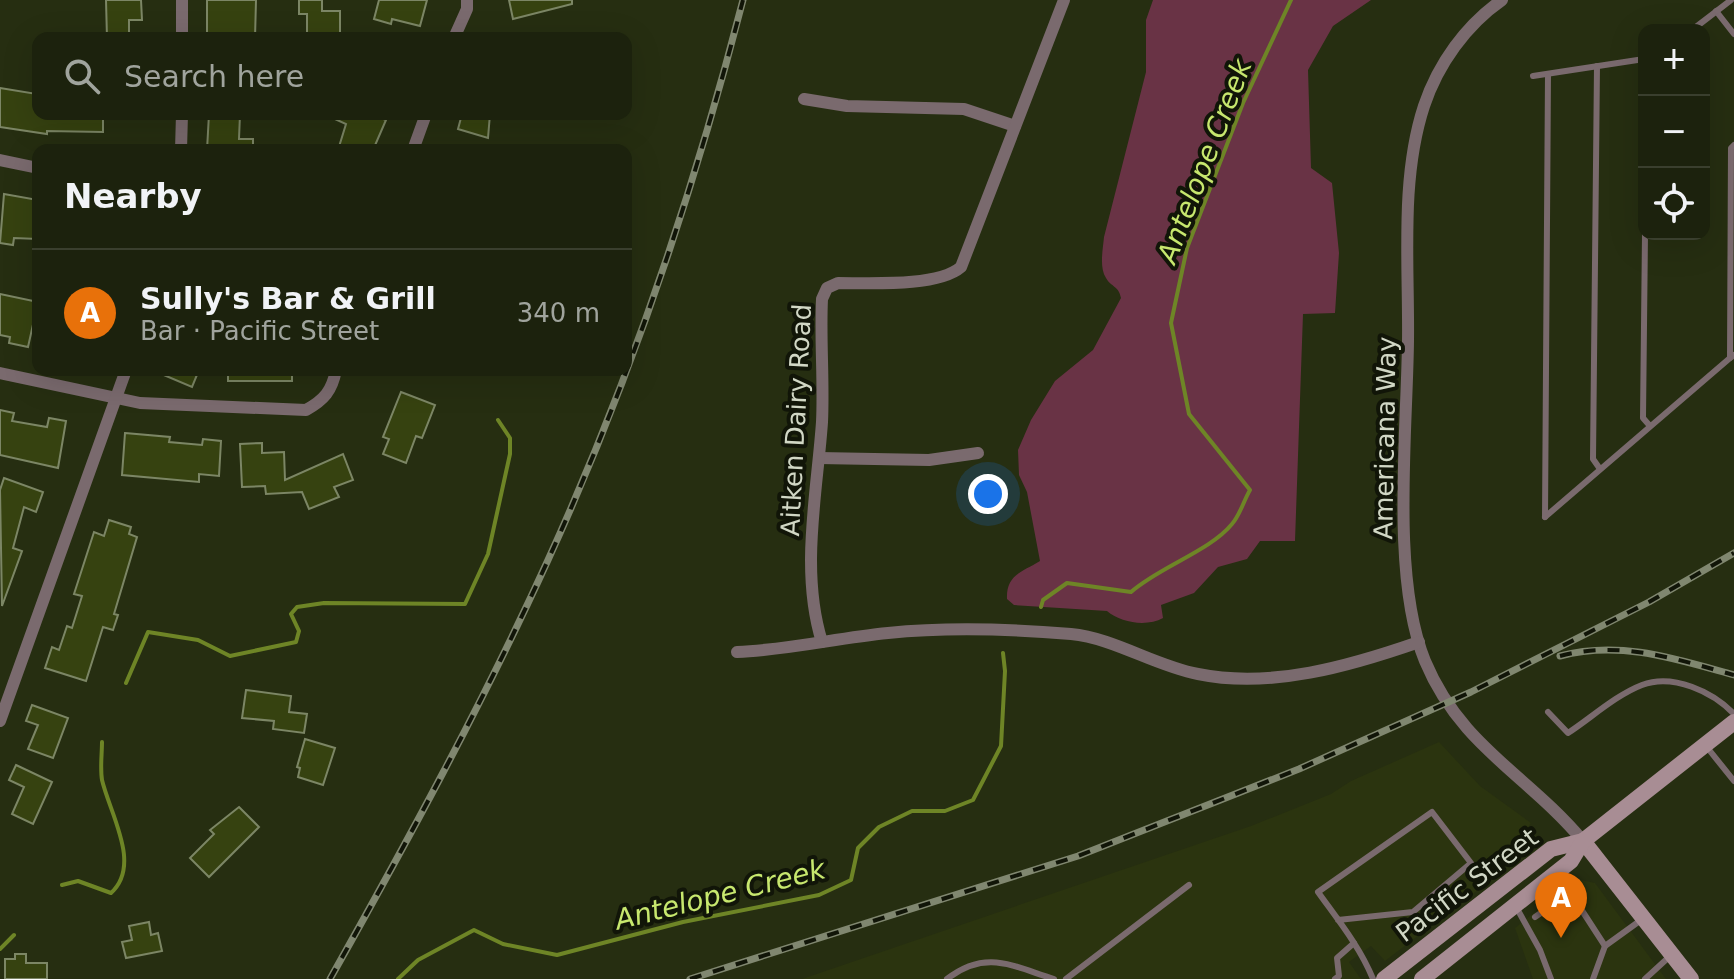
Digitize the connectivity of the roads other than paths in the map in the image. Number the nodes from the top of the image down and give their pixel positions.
1 (182, 0) edge
2 (467, 0) edge
3 (1064, 0) edge
4 (1502, 0) edge
5 (1731, 0) edge
6 (1716, 11) junction
7 (1700, 24) edge
8 (182, 32) edge
9 (457, 32) edge
10 (1734, 34) edge
11 (1638, 60) edge
12 (1597, 66) junction
13 (1548, 74) junction
14 (1533, 76) dead end
15 (804, 99) dead end
16 (182, 120) edge
17 (424, 120) edge
18 (1015, 126) junction
19 (181, 144) edge
20 (415, 144) edge
21 (1734, 145) edge
22 (0, 160) edge
23 (32, 167) edge
24 (1645, 240) edge
25 (1732, 356) edge
26 (0, 373) edge
27 (124, 376) edge
28 (334, 376) edge
29 (116, 400) junction
30 (1650, 426) junction
31 (978, 453) dead end
32 (819, 458) junction
33 (1600, 469) junction
34 (822, 642) junction
35 (1419, 642) junction
36 (737, 652) dead end
37 (1548, 712) dead end
38 (1734, 714) edge
39 (0, 721) edge
40 (1734, 722) edge
41 (1705, 745) junction
42 (1734, 781) edge
43 (1583, 841) junction
44 (1557, 872) junction
45 (1189, 885) dead end
46 (1570, 893) junction
47 (1515, 905) junction
48 (1535, 917) dead end
49 (1644, 918) junction
50 (1338, 920) junction
51 (1354, 943) junction
52 (1605, 946) junction
53 (1672, 954) junction
54 (947, 979) edge
55 (1054, 979) edge
56 (1066, 979) edge
57 (1335, 979) edge
58 (1373, 979) edge
59 (1384, 979) edge
60 (1422, 979) edge
61 (1551, 979) edge
62 (1593, 979) edge
63 (1645, 979) edge
64 (1691, 979) edge

1 - 8 street
2 - 9 street
3 - 18 street, Aitken Dairy Road
4 - 35 street, Americana Way
5 - 6 lane
6 - 7 lane
6 - 10 lane
11 - 12 lane
12 - 13 lane
12 - 33 lane
13 - 14 lane
13 - 33 lane
15 - 18 street
16 - 19 street
17 - 20 street
18 - 32 street, Aitken Dairy Road
21 - 25 lane
22 - 23 street
24 - 30 lane
25 - 30 lane
26 - 29 street
27 - 29 street
28 - 29 street
29 - 39 street
30 - 33 lane
31 - 32 street
32 - 34 street, Aitken Dairy Road
34 - 35 street
34 - 36 street
35 - 43 street, Americana Way
37 - 38 lane
40 - 41 main road, Pacific Street
41 - 42 lane
41 - 43 main road, Pacific Street
43 - 44 main road, Pacific Street
43 - 49 main road
43 - 59 main road, Pacific Street
44 - 46 lane
44 - 47 main road, Pacific Street
45 - 56 lane
46 - 48 lane
46 - 52 lane
47 - 60 main road, Pacific Street
47 - 61 lane
49 - 52 lane
49 - 53 main road
50 - 50 lane
50 - 51 lane
51 - 57 lane
51 - 58 lane
52 - 62 lane
53 - 63 lane
53 - 64 main road
54 - 55 lane

